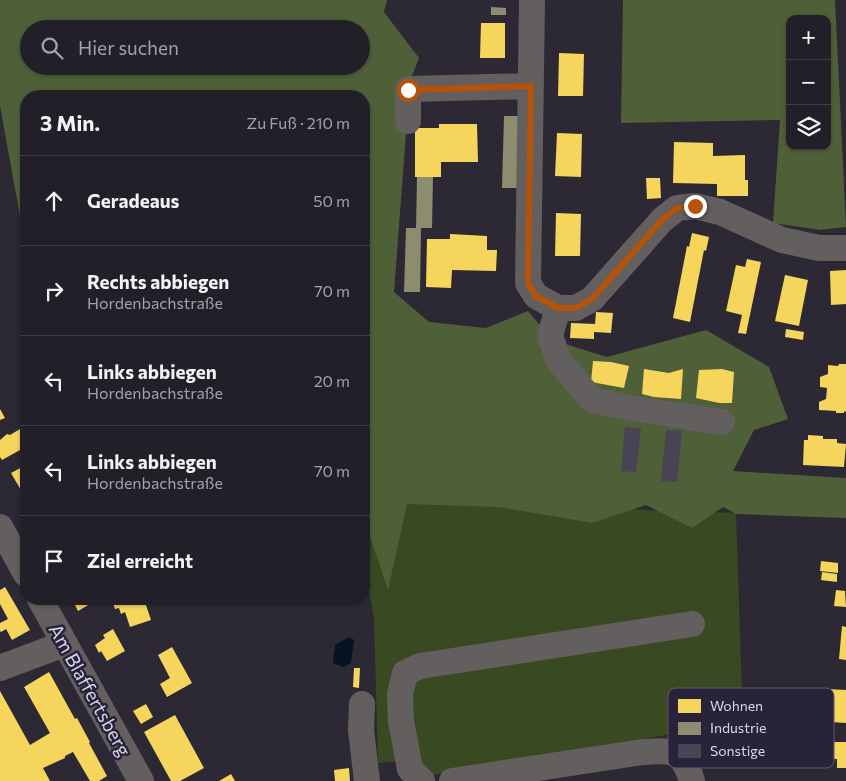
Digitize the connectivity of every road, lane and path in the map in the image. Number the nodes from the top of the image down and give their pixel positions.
1 (532, 0) edge
2 (531, 86) junction
3 (408, 121) dead end
4 (846, 248) edge
5 (558, 308) junction
6 (722, 422) dead end
7 (0, 527) edge
8 (20, 563) edge
9 (43, 605) edge
10 (692, 624) dead end
11 (64, 644) junction
12 (0, 668) edge
13 (362, 704) dead end
14 (668, 750) edge
15 (686, 768) edge
16 (140, 781) edge
17 (367, 781) edge
18 (422, 781) edge
19 (452, 781) edge
20 (692, 781) edge

1 - 2 street
2 - 3 street
2 - 5 street
4 - 5 street
5 - 6 street
7 - 8 street
9 - 11 street, Am Blaffertsberg
10 - 18 street
11 - 12 street
11 - 16 street, Am Blaffertsberg
13 - 17 street
14 - 19 street
15 - 20 street

